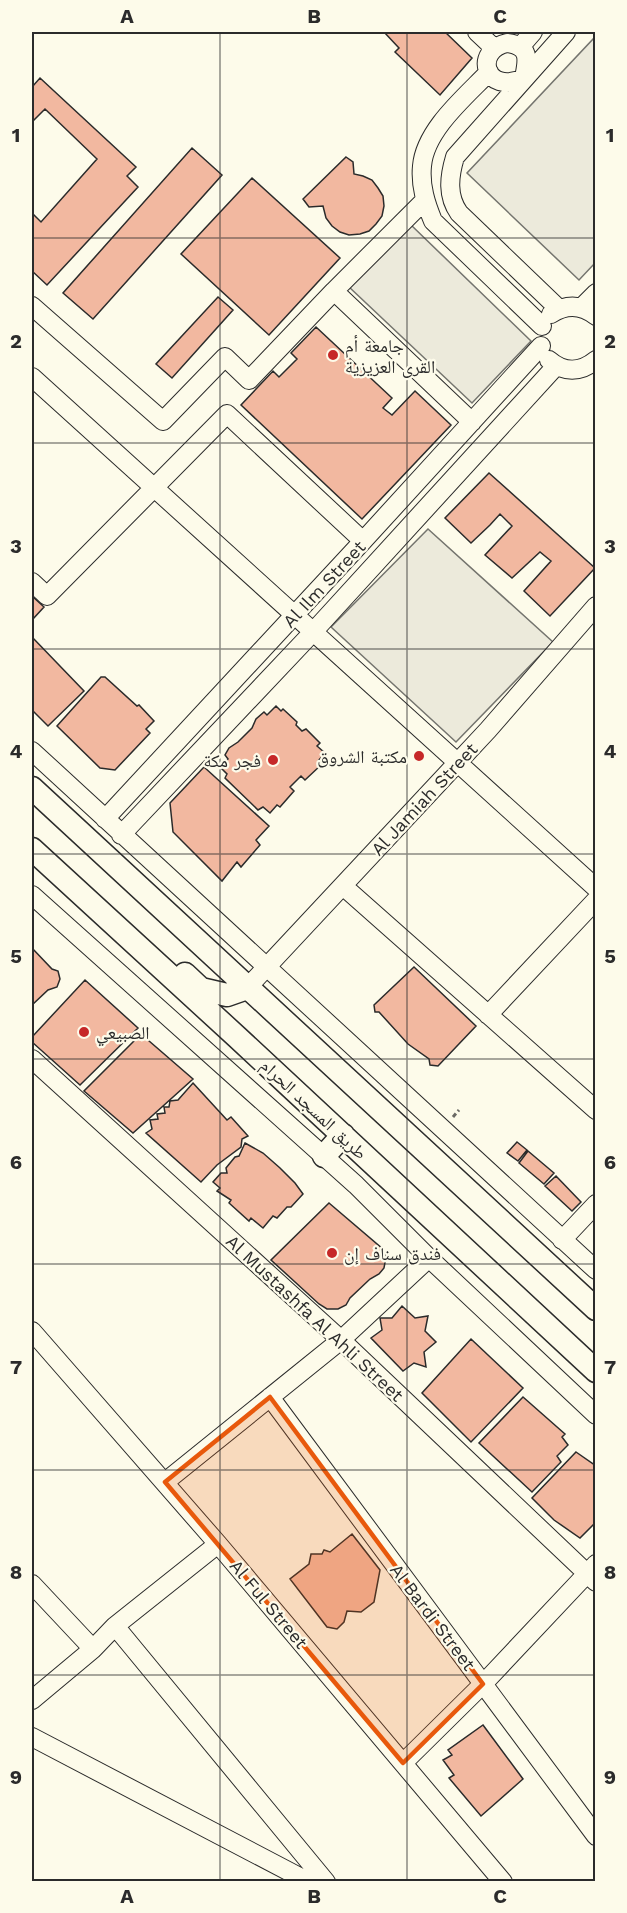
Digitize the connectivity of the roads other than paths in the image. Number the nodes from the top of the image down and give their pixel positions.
1 (477, 32) edge
2 (533, 32) edge
3 (566, 32) edge
4 (520, 47) junction
5 (494, 48) junction
6 (489, 72) junction
7 (524, 78) junction
8 (425, 200) junction
9 (334, 291) junction
10 (596, 293) edge
11 (32, 306) edge
12 (559, 309) junction
13 (589, 312) edge
14 (542, 326) junction
15 (541, 346) junction
16 (556, 366) junction
17 (593, 367) edge
18 (32, 376) edge
19 (472, 422) junction
20 (154, 488) junction
21 (363, 541) junction
22 (32, 582) edge
23 (596, 606) edge
24 (294, 615) junction
25 (313, 632) junction
26 (32, 751) edge
27 (457, 764) junction
28 (32, 788) edge
29 (105, 819) junction
30 (121, 835) junction
31 (32, 849) edge
32 (50, 865) junction
33 (343, 886) junction
34 (596, 888) edge
35 (596, 900) edge
36 (34, 903) edge
37 (267, 966) junction
38 (247, 988) junction
39 (488, 1015) junction
40 (32, 1059) edge
41 (596, 1110) edge
42 (343, 1135) junction
43 (324, 1156) junction
44 (596, 1204) edge
45 (525, 1206) junction
46 (506, 1226) junction
47 (562, 1240) junction
48 (429, 1258) junction
49 (596, 1270) edge
50 (596, 1309) edge
51 (32, 1331) edge
52 (341, 1340) junction
53 (596, 1371) edge
54 (270, 1397) junction
55 (596, 1415) edge
56 (165, 1482) junction
57 (219, 1544) junction
58 (593, 1573) edge
59 (32, 1584) edge
60 (115, 1626) junction
61 (93, 1649) junction
62 (483, 1684) junction
63 (32, 1700) edge
64 (32, 1737) edge
65 (403, 1763) junction
66 (596, 1836) edge
67 (309, 1881) edge
68 (326, 1881) edge
69 (502, 1881) edge

1 - 5 street
2 - 4 street
3 - 7 street
4 - 5 street
4 - 7 street
5 - 6 street
6 - 7 street
6 - 8 street
7 - 12 street
8 - 9 street
8 - 14 street
9 - 11 street
9 - 19 street
10 - 13 street
12 - 13 street
12 - 14 street
14 - 15 street
15 - 16 street
15 - 19 street, Al Ilm Street
16 - 17 street
16 - 25 street, Al Ilm Street
18 - 20 street
19 - 21 street, Al Ilm Street
20 - 21 street
20 - 22 street
20 - 24 street
21 - 24 street, Al Ilm Street
23 - 27 street, Al Jamiah Street
24 - 25 street
24 - 29 street, Al Ilm Street
25 - 27 street
25 - 30 street, Al Ilm Street
26 - 29 street
27 - 33 street, Al Jamiah Street
27 - 34 street
28 - 38 main road
29 - 30 street
30 - 37 street
31 - 32 main road, طريق المسجد الحرام
32 - 38 main road
32 - 42 main road, طريق المسجد الحرام
33 - 37 street, Al Jamiah Street
33 - 39 street
35 - 39 street
36 - 43 street
37 - 38 street, Al Jamiah Street
37 - 45 street
38 - 46 main road
39 - 41 street
40 - 52 street, Al Mustashfa Al Ahli Street
42 - 43 main road
42 - 53 main road, طريق المسجد الحرام
43 - 48 street
44 - 47 street
45 - 46 street
45 - 47 street
46 - 50 main road
47 - 49 street
48 - 52 street
48 - 55 street
51 - 56 street, Al Ful Street
52 - 54 street
52 - 58 street, Al Mustashfa Al Ahli Street
54 - 56 street
54 - 62 street, Al Bardi Street
56 - 57 street, Al Ful Street
57 - 60 street
57 - 65 street, Al Ful Street
58 - 62 street
59 - 61 street
60 - 61 street
60 - 68 street
61 - 63 street
62 - 65 street
62 - 66 street, Al Bardi Street
64 - 67 street
65 - 69 street, Al Ful Street

